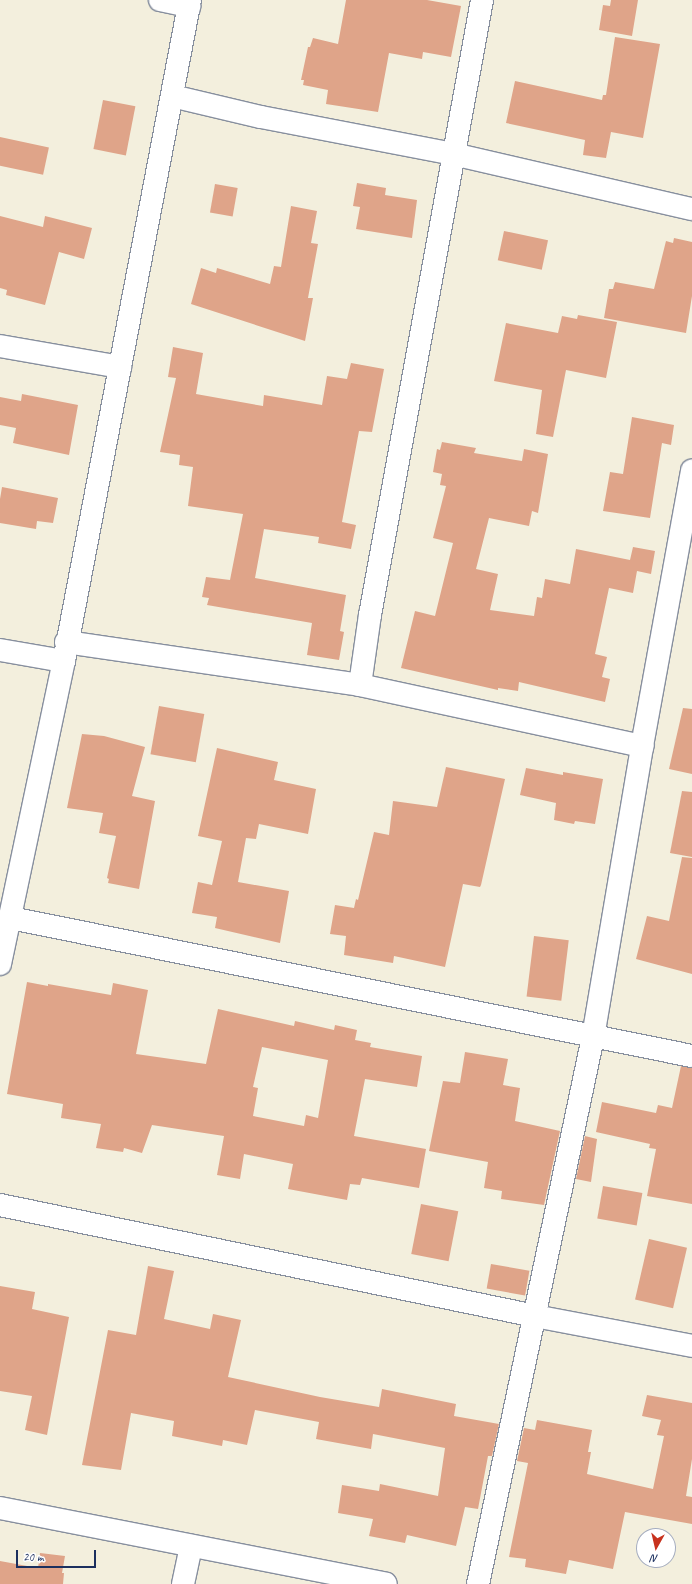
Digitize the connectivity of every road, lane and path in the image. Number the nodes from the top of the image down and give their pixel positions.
1 (160, 0) edge
2 (482, 0) edge
3 (189, 3) edge
4 (172, 96) junction
5 (453, 154) junction
6 (692, 208) edge
7 (0, 346) edge
8 (120, 367) junction
9 (692, 471) edge
10 (0, 650) edge
11 (65, 652) junction
12 (360, 685) junction
13 (642, 746) junction
14 (11, 918) junction
15 (0, 964) edge
16 (593, 1037) junction
17 (692, 1056) edge
18 (0, 1206) edge
19 (535, 1316) junction
20 (692, 1346) edge
21 (0, 1508) edge
22 (191, 1546) junction
23 (183, 1584) edge
24 (386, 1584) edge
25 (478, 1584) edge

1 - 3 street
2 - 5 street
3 - 4 street
4 - 5 street
4 - 8 street
5 - 6 street
5 - 12 street
7 - 8 street
8 - 11 street
9 - 13 street
10 - 11 street
11 - 12 street
11 - 14 street
12 - 13 street
13 - 16 street
14 - 15 street
14 - 16 street
16 - 17 street
16 - 19 street
18 - 19 street
19 - 20 street
19 - 25 street
21 - 22 street
22 - 23 street
22 - 24 street

